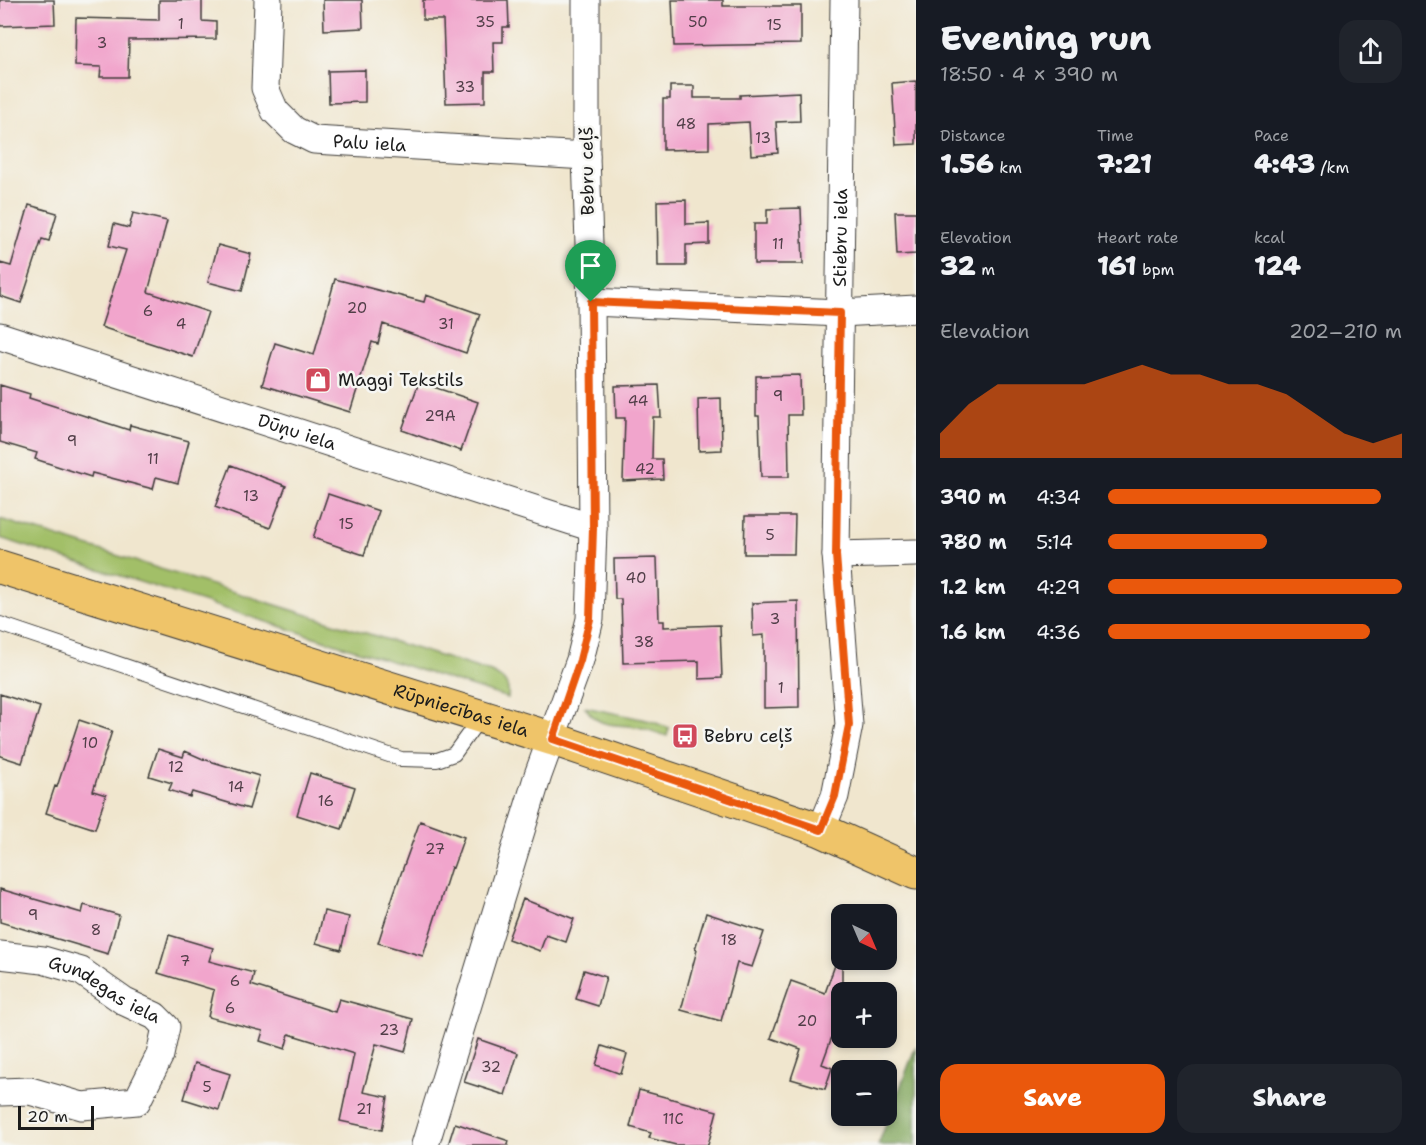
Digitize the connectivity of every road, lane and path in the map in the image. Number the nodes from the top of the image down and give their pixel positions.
1 (268, 0) edge
2 (586, 0) edge
3 (844, 0) edge
4 (586, 156) junction
5 (591, 302) junction
6 (916, 309) edge
7 (840, 313) junction
8 (0, 336) edge
9 (593, 528) junction
10 (916, 553) edge
11 (836, 555) junction
12 (0, 567) edge
13 (0, 624) edge
14 (480, 718) junction
15 (553, 739) junction
16 (821, 830) junction
17 (916, 873) edge
18 (0, 955) edge
19 (0, 1092) edge
20 (425, 1145) edge

1 - 4 street, Palu iela
2 - 4 street, Bebru ceļš
3 - 7 street, Stiebru iela
4 - 5 street, Bebru ceļš
5 - 7 street
5 - 9 street, Bebru ceļš
6 - 7 street
7 - 11 street, Stiebru iela
8 - 9 street, Dūņu iela
9 - 15 street, Bebru ceļš
10 - 11 street
11 - 16 street, Stiebru iela
12 - 14 main road, Rūpniecības iela
13 - 14 lane
14 - 15 main road, Rūpniecības iela
15 - 16 main road, Rūpniecības iela
15 - 20 street, Bebru ceļš
16 - 17 main road, Rūpniecības iela
18 - 19 street, Gundegas iela

